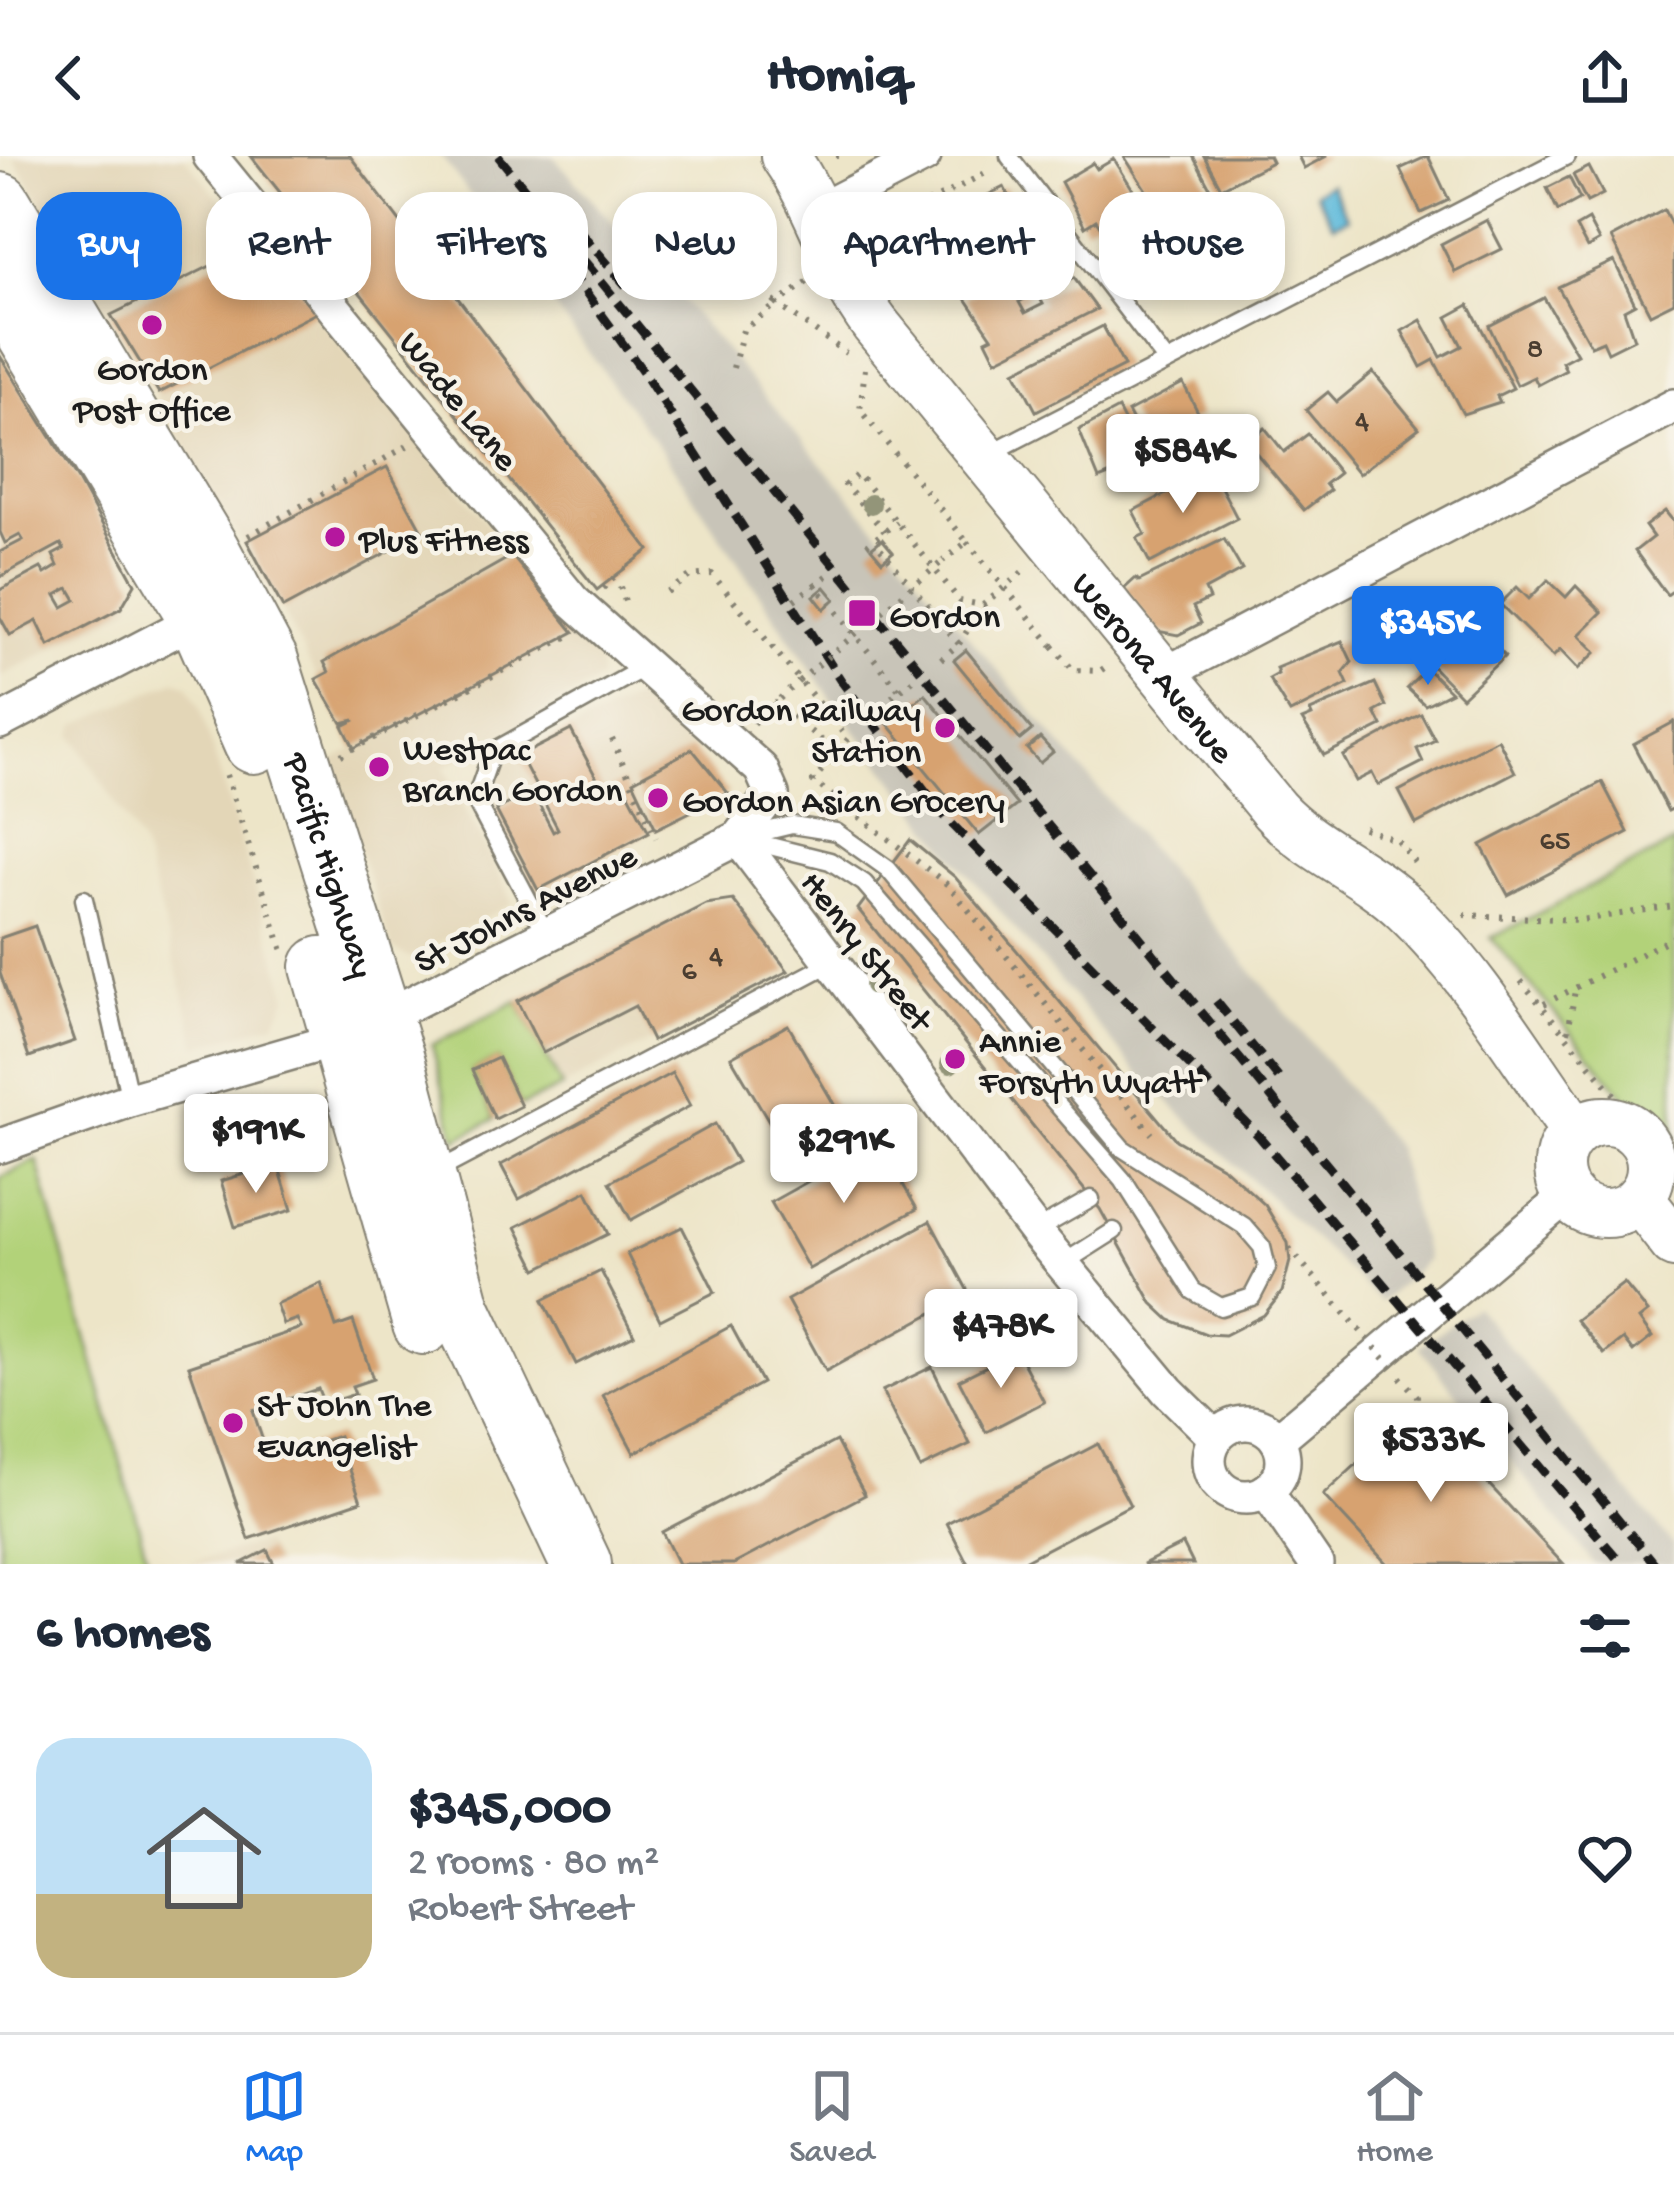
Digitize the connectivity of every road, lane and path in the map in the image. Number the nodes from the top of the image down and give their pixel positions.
1 (210, 156) edge
2 (785, 156) edge
3 (924, 156) edge
4 (1568, 156) edge
5 (1011, 158) edge
6 (805, 192) edge
7 (855, 192) edge
8 (949, 192) edge
9 (0, 202) edge
10 (0, 288) edge
11 (801, 288) edge
12 (856, 300) edge
13 (774, 301) junction
14 (1167, 362) junction
15 (733, 368) dead end
16 (866, 368) dead end
17 (862, 380) dead end
18 (1674, 406) edge
19 (428, 435) dead end
20 (982, 457) junction
21 (897, 522) junction
22 (885, 532) junction
23 (238, 542) dead end
24 (967, 542) junction
25 (867, 545) dead end
26 (1028, 568) dead end
27 (831, 573) dead end
28 (815, 585) junction
29 (911, 586) junction
30 (668, 592) dead end
31 (794, 600) dead end
32 (983, 604) junction
33 (199, 618) junction
34 (590, 619) junction
35 (854, 633) junction
36 (959, 644) junction
37 (941, 658) dead end
38 (1107, 666) dead end
39 (645, 668) junction
40 (1163, 675) junction
41 (917, 677) dead end
42 (799, 680) junction
43 (900, 691) junction
44 (772, 702) junction
45 (873, 712) dead end
46 (0, 722) edge
47 (754, 723) dead end
48 (612, 739) dead end
49 (837, 752) junction
50 (220, 756) dead end
51 (327, 761) dead end
52 (656, 838) dead end
53 (738, 838) junction
54 (84, 899) dead end
55 (1674, 906) edge
56 (1461, 915) dead end
57 (548, 937) junction
58 (1674, 937) edge
59 (831, 963) junction
60 (289, 969) dead end
61 (1575, 990) junction
62 (1543, 1005) dead end
63 (362, 1030) junction
64 (1568, 1032) dead end
65 (130, 1100) junction
66 (1575, 1131) junction
67 (1152, 1135) dead end
68 (0, 1146) edge
69 (426, 1177) junction
70 (1568, 1195) junction
71 (1639, 1198) junction
72 (1091, 1199) dead end
73 (1035, 1231) junction
74 (1114, 1232) dead end
75 (1674, 1243) edge
76 (1289, 1248) dead end
77 (1062, 1264) junction
78 (1409, 1437) dead end
79 (1216, 1438) junction
80 (1276, 1440) junction
81 (1266, 1491) junction
82 (538, 1564) edge
83 (581, 1564) edge
84 (1316, 1564) edge

1 - 34 street, Wade Lane
2 - 6 street, Werona Avenue
3 - 7 street
4 - 14 lane
5 - 8 path
5 - 14 lane
9 - 63 highway, Pacific Highway
10 - 33 highway, Pacific Highway
11 - 13 path
12 - 20 street, Werona Avenue
13 - 15 path
13 - 16 path
14 - 20 lane
17 - 24 path
18 - 40 street
19 - 23 path
20 - 40 street, Werona Avenue
21 - 22 path
21 - 22 path
21 - 32 path
22 - 25 path
22 - 29 path
24 - 29 path, bridge
24 - 38 path, bridge
26 - 32 path
27 - 28 path
28 - 31 path
28 - 35 path
29 - 35 path, bridge
29 - 36 path
30 - 42 path
32 - 36 path
33 - 46 street
33 - 63 highway, Pacific Highway
34 - 39 street, Wade Lane
34 - 51 path
35 - 42 path, bridge
35 - 43 path
36 - 37 path
39 - 53 street, Wade Lane
39 - 57 lane
40 - 66 street, Werona Avenue
41 - 43 path
42 - 44 path
42 - 49 path
43 - 45 path
44 - 47 path
44 - 49 path
48 - 52 path
49 - 67 path
50 - 60 path, Pacific Highway
53 - 53 lane
53 - 57 street, St Johns Avenue
53 - 59 street, Henry Street
54 - 65 lane
55 - 56 path
57 - 63 street, St Johns Avenue
58 - 61 path
59 - 69 lane
59 - 73 street, Henry Street
61 - 62 path
61 - 64 path
63 - 65 street, St Johns Avenue
63 - 69 highway, Pacific Highway
63 - 82 highway, Pacific Highway
65 - 68 street, St Johns Avenue
66 - 70 street
66 - 71 street
69 - 83 highway, Pacific Highway
70 - 71 street
70 - 80 street
71 - 75 street
72 - 73 lane
73 - 77 street, Henry Street
74 - 77 lane
76 - 78 path, bridge
77 - 79 street, Henry Street
79 - 80 street
79 - 81 street
80 - 81 street
81 - 84 street

